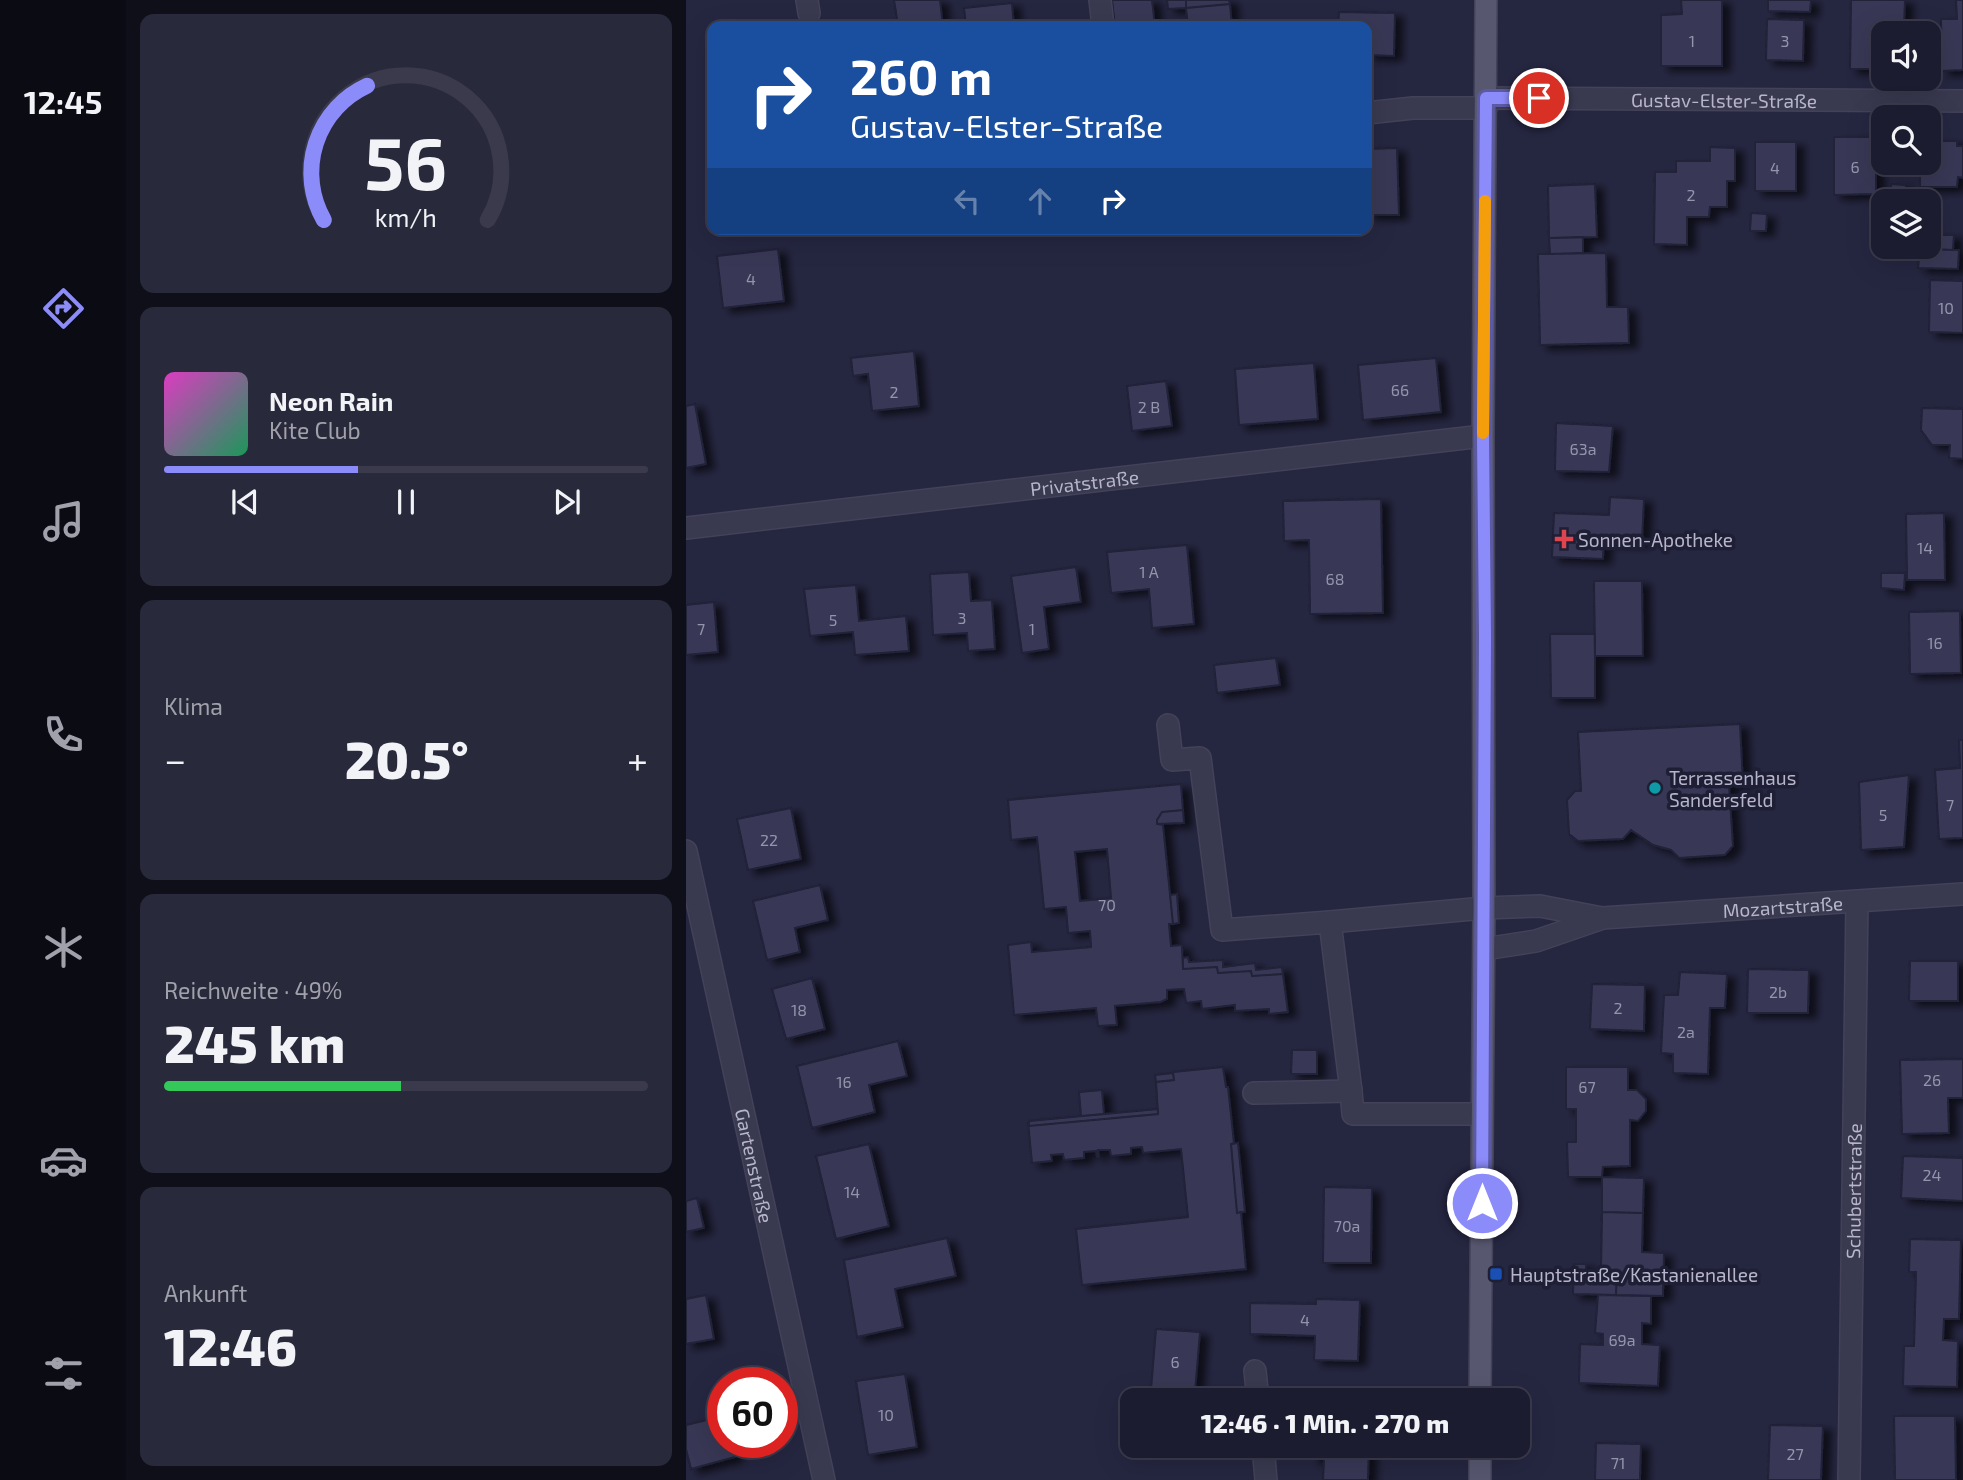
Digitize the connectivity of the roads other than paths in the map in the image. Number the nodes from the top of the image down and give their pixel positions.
1 (1100, 0) edge
2 (1486, 0) edge
3 (1102, 21) edge
4 (1963, 101) edge
5 (1486, 103) junction
6 (1372, 112) edge
7 (1483, 436) junction
8 (686, 528) edge
9 (1168, 724) dead end
10 (686, 851) edge
11 (1963, 894) edge
12 (1857, 902) junction
13 (1484, 908) junction
14 (1602, 918) junction
15 (1330, 922) junction
16 (1484, 949) junction
17 (1351, 1091) junction
18 (1254, 1093) dead end
19 (1482, 1114) junction
20 (1255, 1371) dead end
21 (1257, 1388) edge
22 (1480, 1388) edge
23 (1264, 1458) edge
24 (1480, 1458) edge
25 (824, 1480) edge
26 (1266, 1480) edge
27 (1479, 1480) edge
28 (1849, 1480) edge

1 - 3 street
2 - 5 main road
4 - 5 street, Gustav-Elster-Straße
5 - 6 street, Gustav-Elster-Straße
5 - 7 main road
7 - 8 street, Privatstraße
7 - 13 main road
9 - 15 street, Mozartstraße
10 - 25 street, Gartenstraße
11 - 12 street, Mozartstraße
12 - 14 street, Mozartstraße
12 - 28 street, Schubertstraße
13 - 14 street, Mozartstraße
13 - 15 street, Mozartstraße
13 - 16 main road
14 - 16 street, Mozartstraße
15 - 17 street
16 - 19 main road
17 - 18 street
17 - 19 street
19 - 22 main road
20 - 21 street
23 - 26 street
24 - 27 main road

